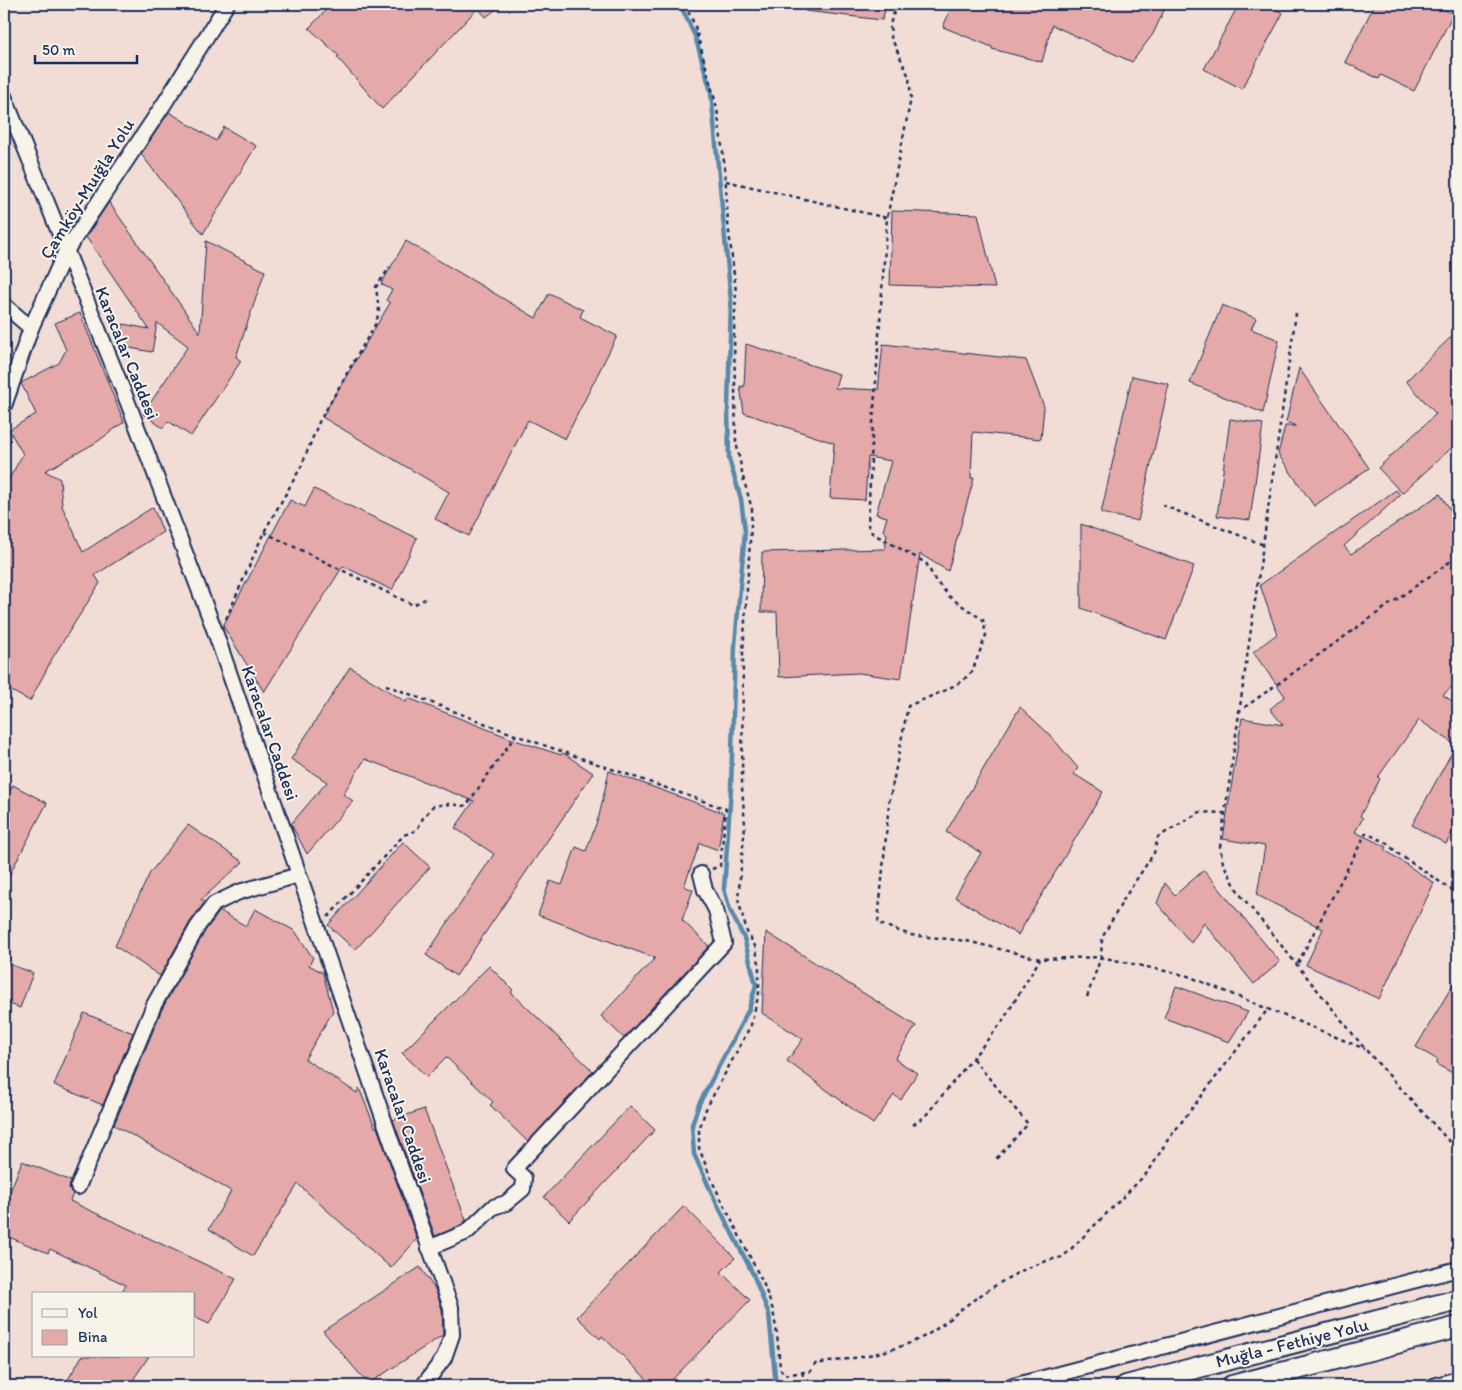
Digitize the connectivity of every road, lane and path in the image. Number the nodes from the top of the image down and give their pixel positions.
1 (226, 4) edge
2 (685, 4) edge
3 (897, 4) edge
4 (4, 96) edge
5 (726, 181) junction
6 (887, 218) junction
7 (66, 251) junction
8 (390, 267) dead end
9 (4, 305) edge
10 (1296, 313) dead end
11 (31, 328) junction
12 (4, 406) edge
13 (1162, 505) dead end
14 (264, 532) junction
15 (1264, 546) junction
16 (1458, 556) edge
17 (425, 599) dead end
18 (217, 638) junction
19 (386, 684) dead end
20 (1238, 712) junction
21 (515, 735) junction
22 (1225, 813) junction
23 (299, 874) junction
24 (701, 874) joint
25 (1458, 894) edge
26 (318, 927) junction
27 (1101, 958) junction
28 (1040, 960) junction
29 (1297, 964) junction
30 (1087, 996) dead end
31 (1268, 1009) junction
32 (1365, 1049) junction
33 (973, 1059) junction
34 (913, 1125) dead end
35 (1458, 1151) edge
36 (996, 1160) dead end
37 (78, 1187) dead end
38 (429, 1248) junction
39 (1458, 1269) edge
40 (1458, 1300) edge
41 (1458, 1328) edge
42 (802, 1372) junction
43 (1458, 1379) edge
44 (423, 1386) edge
45 (806, 1386) edge
46 (1013, 1386) edge
47 (1126, 1386) edge
48 (1232, 1386) edge
49 (1434, 1386) edge

1 - 7 street, Çamköy-Muığla Yolu
2 - 5 path
3 - 6 path
4 - 7 street, Karacalar Caddesi
5 - 6 path
5 - 42 path
6 - 28 path
7 - 11 street, Çamköy-Muığla Yolu
7 - 18 street, Karacalar Caddesi
8 - 14 path
9 - 11 street
10 - 15 path
11 - 12 street, Çamköy-Muığla Yolu
13 - 15 path
14 - 17 path
14 - 18 path
15 - 20 path
16 - 20 path
18 - 23 street, Karacalar Caddesi
19 - 21 path
20 - 22 path
21 - 24 path
21 - 26 path
22 - 27 path
22 - 29 path
23 - 26 street, Karacalar Caddesi
23 - 37 street
24 - 38 street
25 - 29 path
26 - 38 street, Karacalar Caddesi
27 - 28 path
27 - 30 path
27 - 31 path
28 - 33 path
29 - 32 path
31 - 32 path
31 - 42 path
32 - 35 path
33 - 34 path
33 - 36 path
38 - 44 street, Karacalar Caddesi
39 - 46 street
40 - 47 highway, Muğla - Fethiye Yolu
41 - 48 highway, Muğla - Fethiye Yolu
42 - 45 path
43 - 49 street

